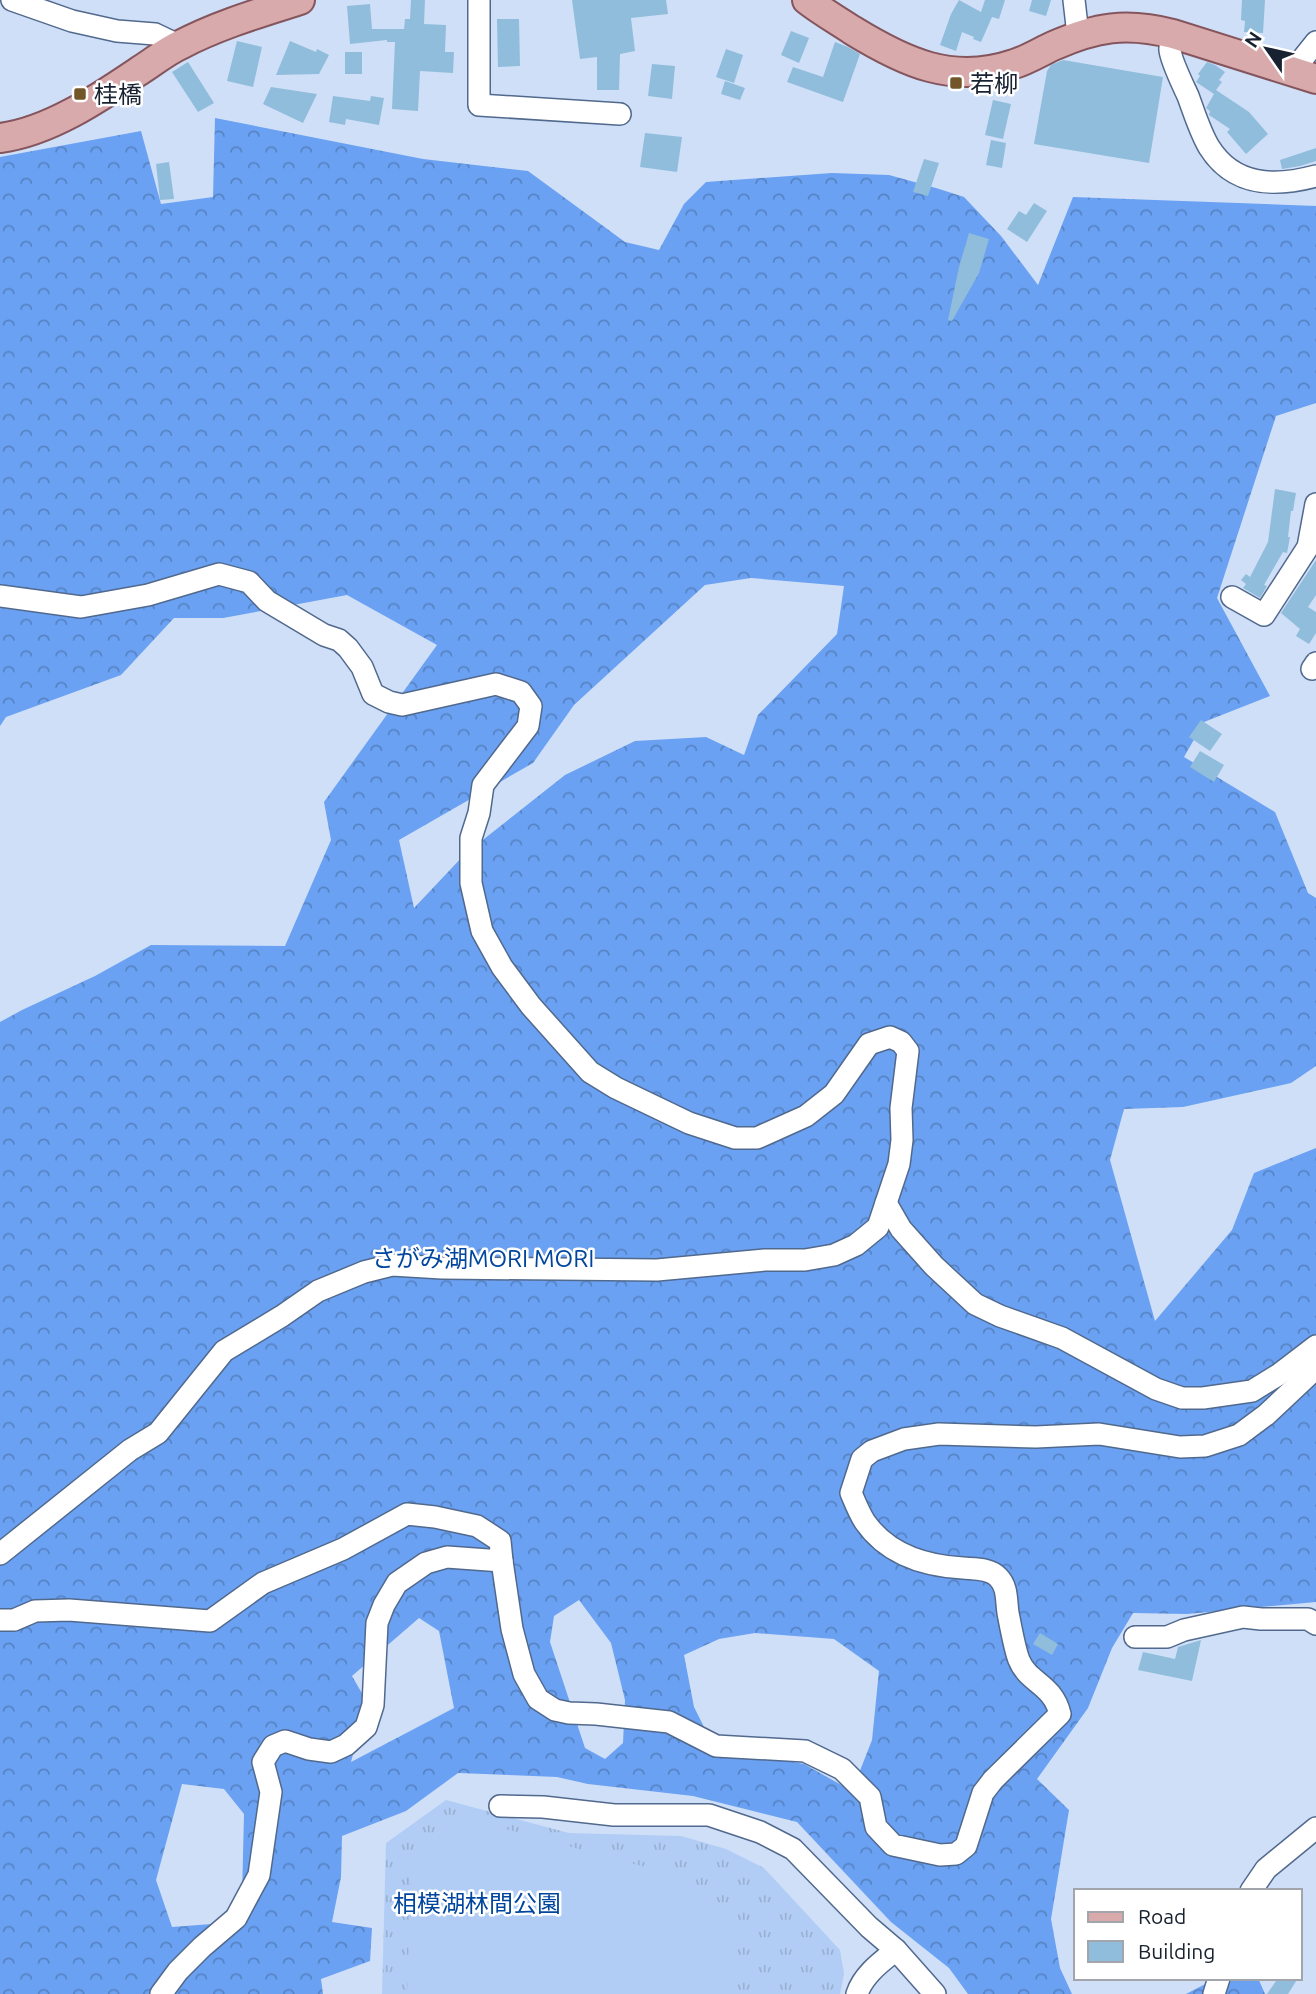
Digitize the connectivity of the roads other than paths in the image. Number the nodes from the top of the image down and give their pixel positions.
1 (10, 0) edge
2 (300, 0) edge
3 (478, 0) edge
4 (807, 0) edge
5 (1074, 0) edge
6 (0, 12) edge
7 (1172, 34) junction
8 (1078, 35) junction
9 (1316, 42) edge
10 (178, 45) junction
11 (1307, 76) edge
12 (620, 114) dead end
13 (0, 138) edge
14 (1316, 176) edge
15 (1316, 504) edge
16 (0, 596) edge
17 (1232, 597) dead end
18 (886, 1203) junction
19 (1316, 1346) edge
20 (1316, 1368) edge
21 (0, 1554) edge
22 (502, 1562) junction
23 (0, 1620) edge
24 (1316, 1624) edge
25 (1135, 1637) dead end
26 (500, 1806) dead end
27 (1316, 1828) edge
28 (1252, 1889) edge
29 (896, 1950) junction
30 (161, 1994) edge
31 (857, 1994) edge
32 (935, 1994) edge

1 - 6 street
1 - 10 street
2 - 10 main road
3 - 12 street
4 - 8 main road
5 - 8 street
7 - 8 main road
7 - 11 main road
7 - 14 street
9 - 11 street
10 - 13 main road
15 - 17 street
16 - 18 street
18 - 19 street
18 - 21 street
20 - 22 street
22 - 23 street
22 - 30 street
24 - 25 street
26 - 29 street
27 - 28 street
29 - 31 street
29 - 32 street

